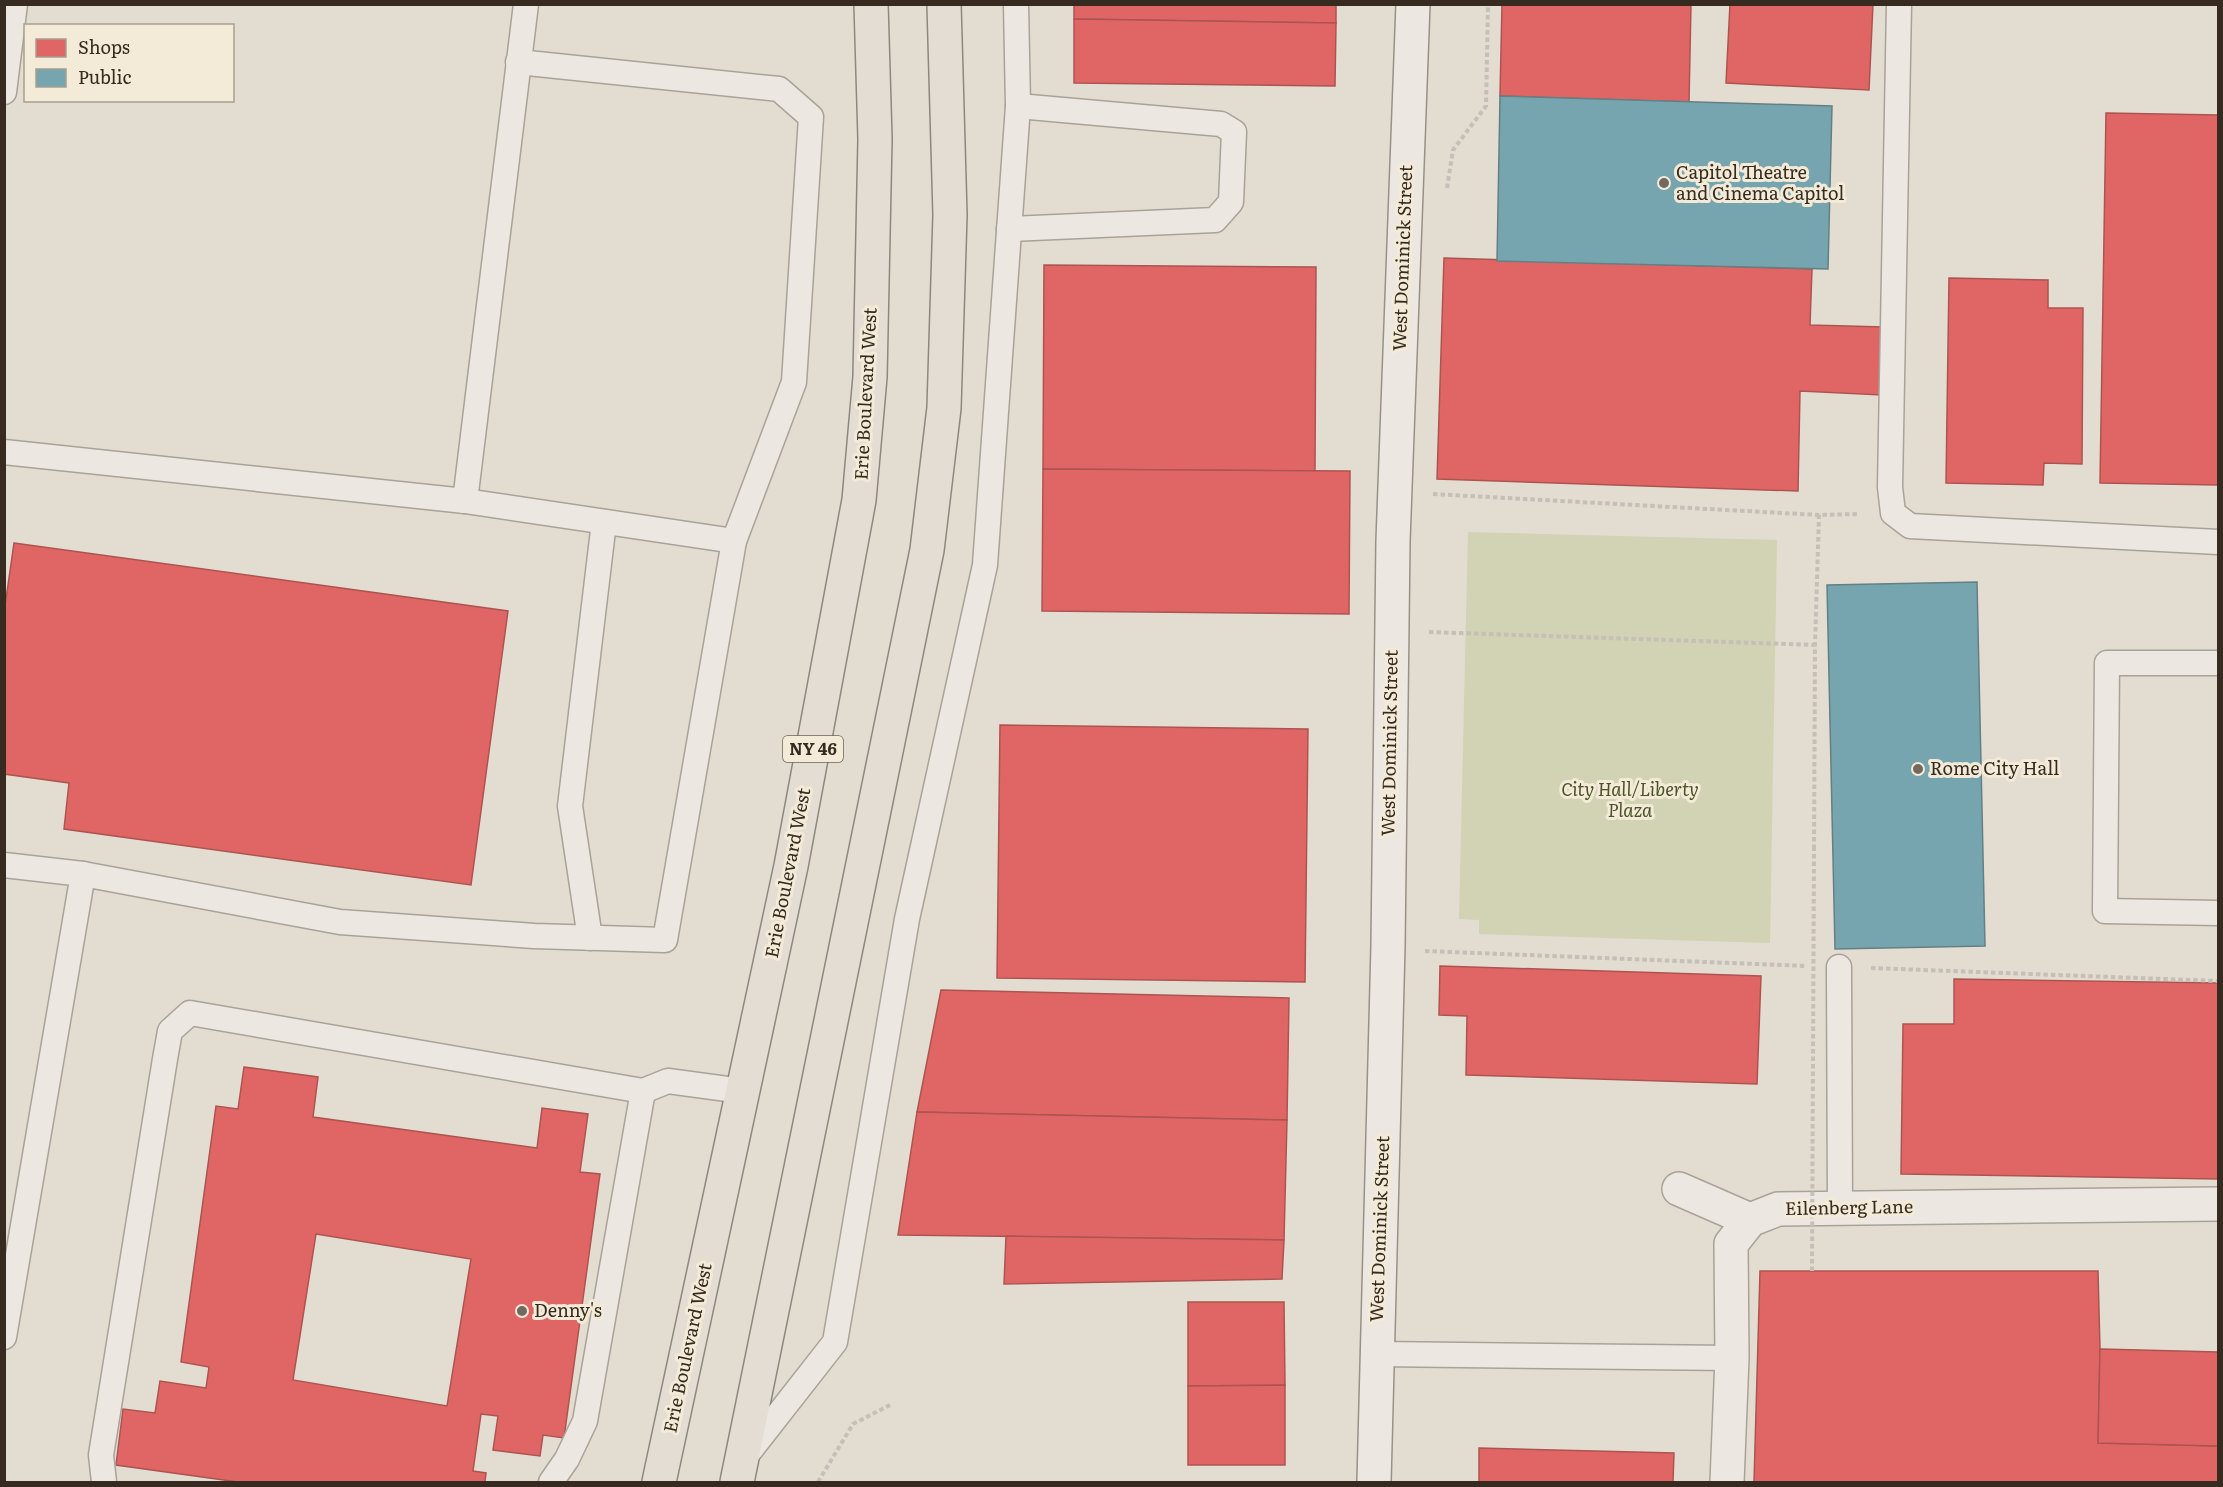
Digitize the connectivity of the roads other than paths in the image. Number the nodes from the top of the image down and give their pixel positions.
1 (15, 4) edge
2 (526, 4) edge
3 (871, 4) edge
4 (944, 4) edge
5 (1016, 4) edge
6 (1413, 4) edge
7 (1899, 4) edge
8 (518, 62) junction
9 (4, 92) edge
10 (1018, 106) junction
11 (1009, 229) junction
12 (4, 452) edge
13 (465, 501) junction
14 (604, 522) junction
15 (734, 541) junction
16 (2218, 542) edge
17 (2218, 663) edge
18 (4, 865) edge
19 (83, 874) junction
20 (2218, 913) edge
21 (590, 938) junction
22 (1839, 967) dead end
23 (644, 1090) junction
24 (742, 1091) junction
25 (1679, 1189) dead end
26 (2218, 1204) edge
27 (1840, 1207) junction
28 (1750, 1220) junction
29 (4, 1337) edge
30 (1376, 1354) junction
31 (1732, 1358) junction
32 (739, 1472) edge
33 (104, 1482) edge
34 (551, 1482) edge
35 (659, 1482) edge
36 (1374, 1482) edge
37 (1727, 1482) edge

1 - 9 lane
2 - 8 lane
3 - 24 main road, Erie Boulevard West / NY 46
4 - 32 main road
5 - 10 lane
6 - 30 street, West Dominick Street
7 - 16 lane
8 - 13 lane
8 - 15 lane
10 - 11 lane
10 - 11 lane
11 - 32 lane
12 - 13 lane
13 - 14 lane
14 - 15 lane
14 - 21 lane
15 - 21 lane
17 - 20 lane
18 - 19 lane
19 - 21 lane
19 - 29 lane
22 - 27 lane
23 - 24 lane
23 - 33 lane
23 - 34 lane
24 - 35 main road, Erie Boulevard West / NY 46
25 - 28 street
26 - 27 street, Eilenberg Lane
27 - 28 street, Eilenberg Lane
28 - 31 street
30 - 31 lane
30 - 36 street, West Dominick Street
31 - 37 street

